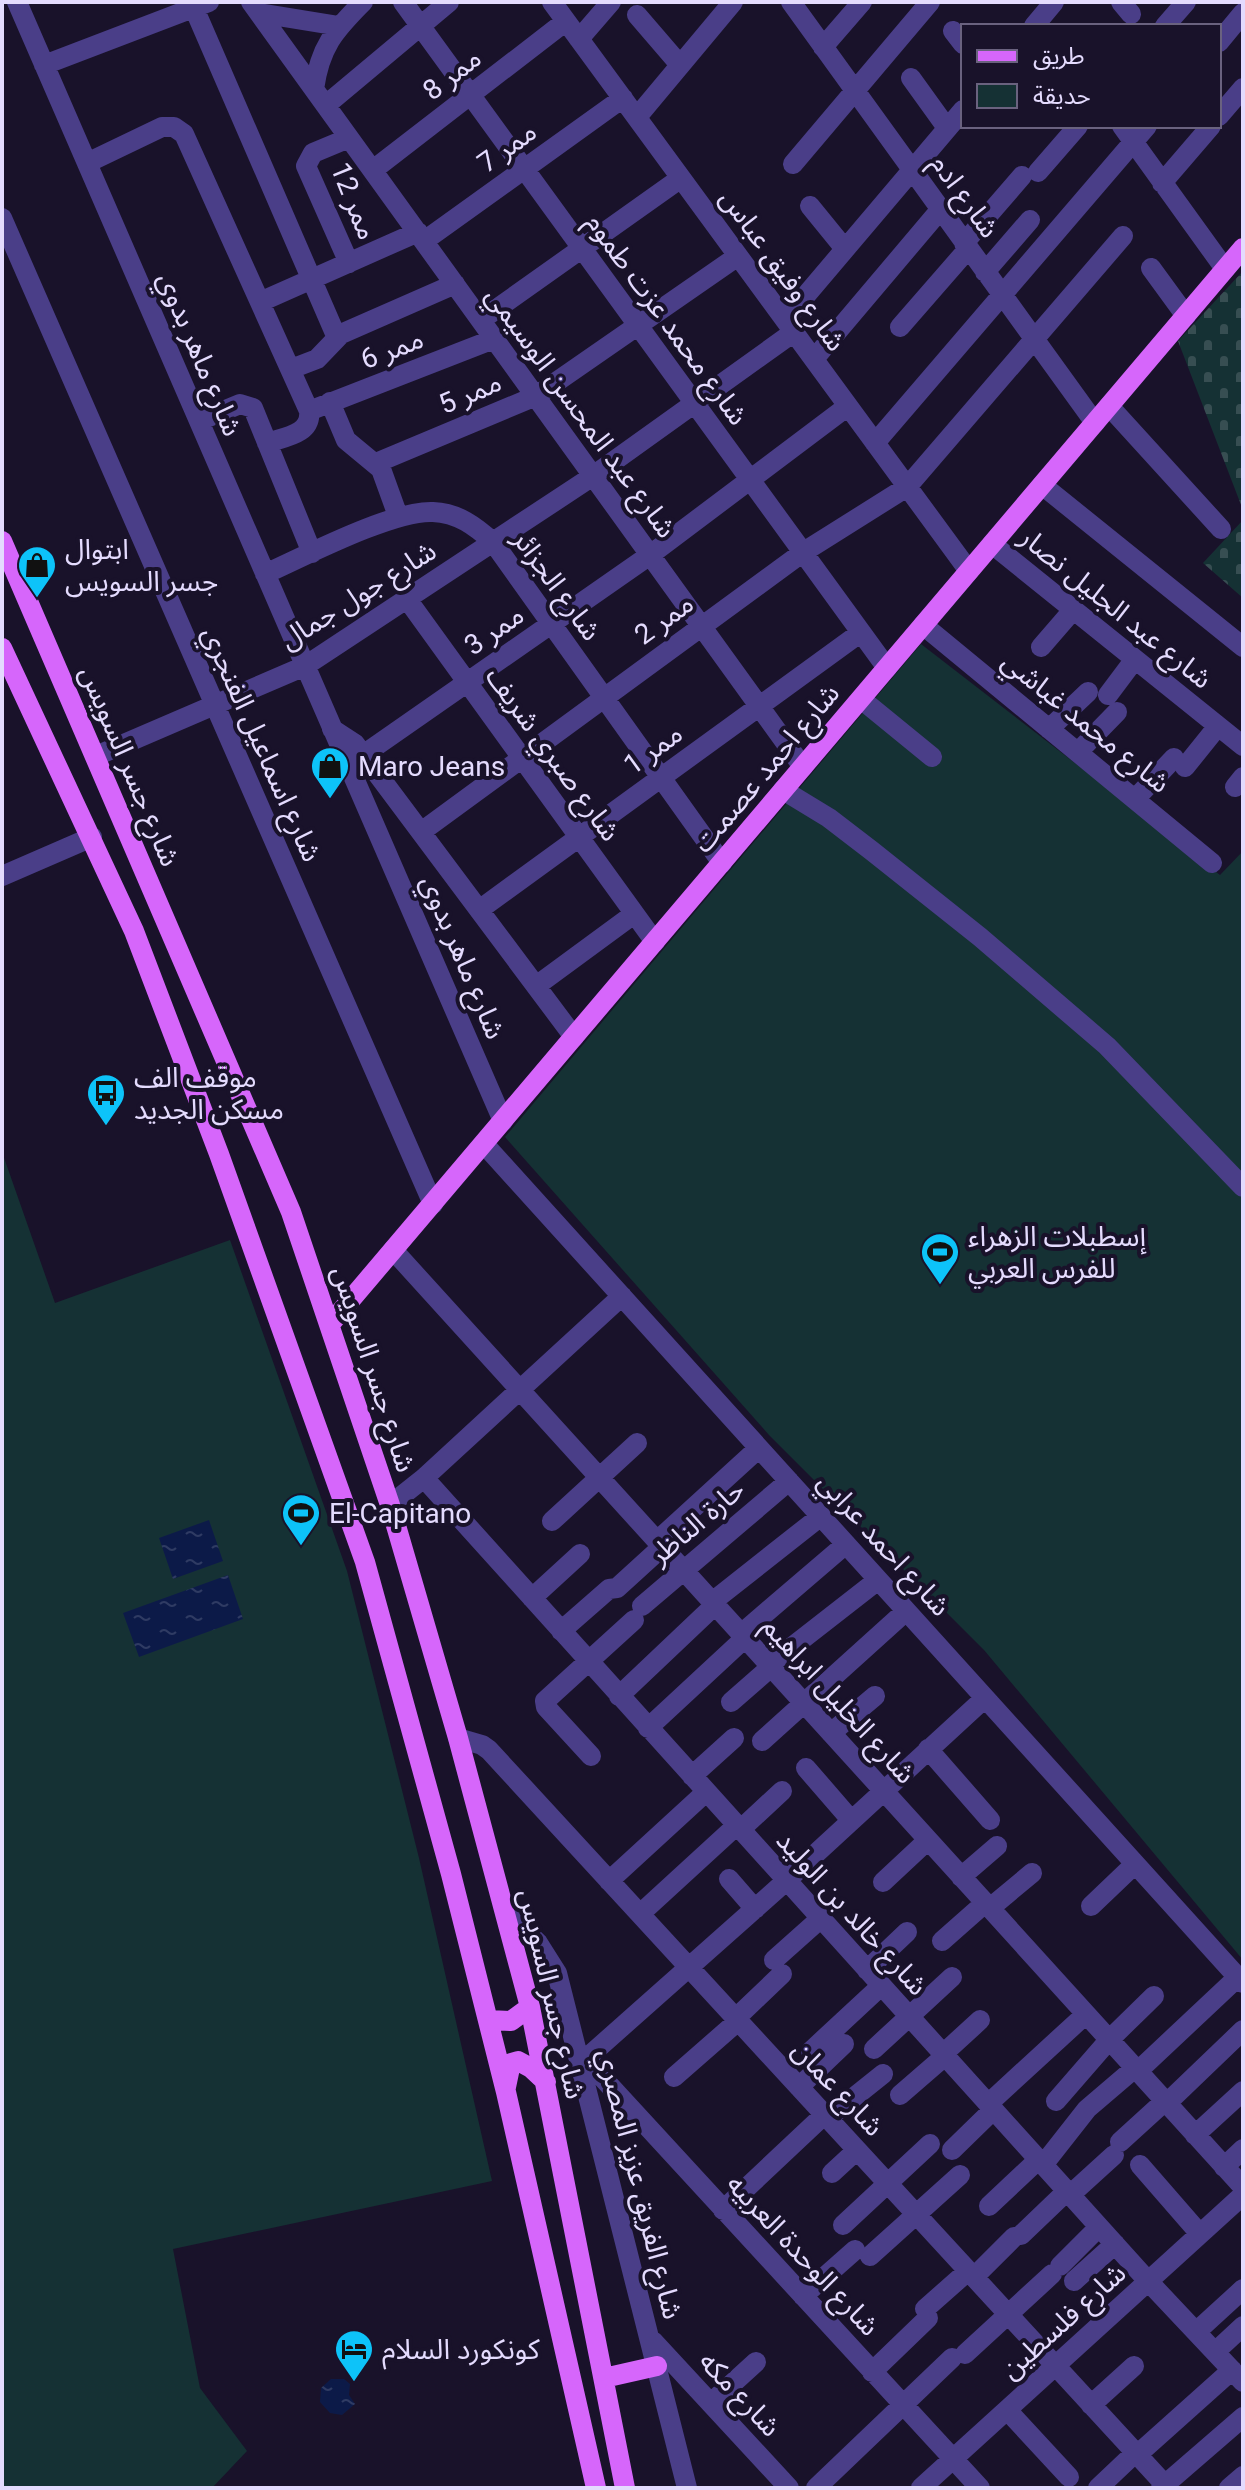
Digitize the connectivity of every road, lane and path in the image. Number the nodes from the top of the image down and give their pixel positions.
1 (17, 2) edge
2 (363, 2) edge
3 (403, 2) edge
4 (449, 2) edge
5 (552, 2) edge
6 (611, 2) edge
7 (733, 2) edge
8 (862, 2) edge
9 (930, 2) edge
10 (1186, 2) edge
11 (792, 3) edge
12 (201, 5) edge
13 (255, 8) edge
14 (1243, 13) edge
15 (637, 15) dead end
16 (566, 21) junction
17 (1167, 24) edge
18 (339, 26) junction
19 (420, 26) junction
20 (579, 39) junction
21 (1221, 40) edge
22 (823, 47) junction
23 (44, 65) junction
24 (680, 65) junction
25 (911, 78) dead end
26 (1243, 88) edge
27 (854, 92) junction
28 (470, 95) junction
29 (320, 97) junction
30 (623, 98) junction
31 (961, 112) edge
32 (1221, 114) edge
33 (637, 117) junction
34 (947, 128) junction
35 (1076, 128) edge
36 (1209, 128) edge
37 (1128, 134) edge
38 (349, 138) junction
39 (87, 163) junction
40 (793, 164) dead end
41 (524, 169) junction
42 (373, 170) junction
43 (911, 171) junction
44 (681, 178) junction
45 (1162, 183) junction
46 (810, 206) dead end
47 (940, 210) junction
48 (2, 218) edge
49 (1030, 220) dead end
50 (1123, 236) dead end
51 (421, 237) junction
52 (966, 246) junction
53 (581, 248) junction
54 (1243, 248) edge
55 (845, 249) junction
56 (738, 256) junction
57 (349, 263) junction
58 (1151, 268) dead end
59 (1225, 269) junction
60 (985, 272) junction
61 (312, 280) junction
62 (455, 284) junction
63 (1003, 297) junction
64 (260, 302) junction
65 (1186, 316) junction
66 (481, 320) junction
67 (637, 325) junction
68 (789, 326) junction
69 (900, 327) dead end
70 (337, 338) junction
71 (494, 339) junction
72 (1034, 340) junction
73 (814, 359) junction
74 (291, 369) junction
75 (536, 396) junction
76 (330, 402) junction
77 (694, 403) junction
78 (848, 406) junction
79 (1109, 406) junction
80 (309, 411) junction
81 (199, 421) junction
82 (1095, 423) junction
83 (267, 443) junction
84 (875, 443) junction
85 (376, 463) junction
86 (593, 476) junction
87 (749, 480) junction
88 (1042, 485) junction
89 (907, 487) junction
90 (398, 516) junction
91 (1221, 529) dead end
92 (2, 541) edge
93 (493, 542) junction
94 (992, 544) junction
95 (312, 553) junction
96 (802, 553) junction
97 (650, 555) junction
98 (969, 571) junction
99 (265, 574) junction
100 (407, 599) junction
101 (1073, 610) junction
102 (551, 624) junction
103 (923, 625) junction
104 (702, 626) junction
105 (860, 633) junction
106 (1041, 647) dead end
107 (1243, 647) edge
108 (2, 648) edge
109 (1135, 659) junction
110 (305, 666) junction
111 (887, 668) junction
112 (467, 683) junction
113 (604, 698) junction
114 (861, 699) junction
115 (1104, 700) junction
116 (214, 704) junction
117 (759, 706) junction
118 (1218, 726) junction
119 (332, 729) junction
120 (1049, 729) junction
121 (1243, 746) edge
122 (1078, 752) junction
123 (363, 755) junction
124 (96, 756) junction
125 (932, 757) dead end
126 (522, 758) junction
127 (803, 767) junction
128 (661, 778) junction
129 (783, 790) junction
130 (1135, 799) junction
131 (421, 832) junction
132 (92, 837) junction
133 (579, 837) junction
134 (722, 863) junction
135 (1212, 863) dead end
136 (2, 876) edge
137 (479, 910) junction
138 (634, 914) junction
139 (655, 942) junction
140 (536, 986) junction
141 (574, 1037) junction
142 (503, 1121) junction
143 (484, 1144) junction
144 (1243, 1187) edge
145 (433, 1204) junction
146 (393, 1250) junction
147 (622, 1296) junction
148 (331, 1323) junction
149 (520, 1390) junction
150 (637, 1443) dead end
151 (759, 1448) junction
152 (424, 1478) junction
153 (600, 1478) junction
154 (789, 1481) junction
155 (390, 1505) junction
156 (821, 1516) junction
157 (552, 1521) dead end
158 (660, 1544) junction
159 (846, 1544) junction
160 (580, 1554) dead end
161 (684, 1571) junction
162 (878, 1580) junction
163 (532, 1598) junction
164 (714, 1604) junction
165 (906, 1611) junction
166 (561, 1631) junction
167 (743, 1636) junction
168 (588, 1661) junction
169 (770, 1666) junction
170 (619, 1696) junction
171 (875, 1696) dead end
172 (985, 1698) junction
173 (731, 1702) dead end
174 (804, 1703) junction
175 (648, 1728) junction
176 (831, 1733) junction
177 (458, 1738) junction
178 (734, 1738) dead end
179 (762, 1741) dead end
180 (928, 1749) junction
181 (591, 1756) dead end
182 (806, 1768) dead end
183 (692, 1776) junction
184 (883, 1790) junction
185 (782, 1791) dead end
186 (706, 1792) junction
187 (851, 1820) junction
188 (990, 1820) dead end
189 (738, 1828) junction
190 (928, 1840) junction
191 (997, 1846) dead end
192 (1135, 1864) junction
193 (1032, 1873) dead end
194 (961, 1877) junction
195 (729, 1879) dead end
196 (609, 1881) junction
197 (786, 1881) junction
198 (883, 1882) dead end
199 (987, 1906) junction
200 (1091, 1906) dead end
201 (755, 1909) junction
202 (505, 1911) junction
203 (640, 1914) junction
204 (820, 1919) junction
205 (907, 1932) dead end
206 (942, 1941) dead end
207 (688, 1967) junction
208 (867, 1970) junction
209 (952, 1977) dead end
210 (1240, 1980) edge
211 (881, 1986) junction
212 (1154, 1996) dead end
213 (530, 2007) junction
214 (1086, 2014) junction
215 (909, 2017) junction
216 (737, 2019) junction
217 (488, 2020) junction
218 (980, 2020) dead end
219 (1243, 2030) edge
220 (1109, 2040) junction
221 (844, 2044) dead end
222 (874, 2049) dead end
223 (811, 2051) dead end
224 (944, 2055) junction
225 (581, 2066) junction
226 (1136, 2070) junction
227 (883, 2074) dead end
228 (674, 2077) dead end
229 (546, 2082) junction
230 (799, 2087) junction
231 (1243, 2091) edge
232 (506, 2092) junction
233 (900, 2095) dead end
234 (1056, 2101) dead end
235 (1166, 2102) junction
236 (990, 2107) junction
237 (826, 2116) junction
238 (1195, 2135) junction
239 (930, 2144) dead end
240 (1243, 2149) edge
241 (857, 2150) junction
242 (952, 2150) dead end
243 (1041, 2162) junction
244 (1140, 2165) dead end
245 (1224, 2167) junction
246 (832, 2173) dead end
247 (960, 2175) dead end
248 (887, 2183) junction
249 (1243, 2187) edge
250 (1068, 2193) junction
251 (1243, 2195) edge
252 (989, 2206) dead end
253 (723, 2210) junction
254 (917, 2215) junction
255 (843, 2225) dead end
256 (1099, 2227) junction
257 (1200, 2234) junction
258 (1115, 2244) junction
259 (971, 2274) junction
260 (1062, 2274) junction
261 (1148, 2281) junction
262 (1243, 2289) edge
263 (803, 2296) junction
264 (1008, 2314) junction
265 (1243, 2326) edge
266 (1196, 2332) junction
267 (650, 2337) junction
268 (1215, 2352) junction
269 (756, 2362) dead end
270 (657, 2366) junction
271 (1055, 2366) junction
272 (1134, 2366) dead end
273 (872, 2372) junction
274 (1239, 2376) edge
275 (604, 2378) junction
276 (711, 2403) junction
277 (903, 2405) junction
278 (1091, 2405) junction
279 (1007, 2410) junction
280 (1243, 2417) edge
281 (1136, 2454) junction
282 (953, 2459) junction
283 (1242, 2476) edge
284 (1069, 2477) dead end
285 (1164, 2487) edge
286 (596, 2488) edge
287 (625, 2488) edge
288 (687, 2488) edge
289 (789, 2488) edge
290 (816, 2488) edge
291 (921, 2488) edge
292 (980, 2488) edge
293 (1098, 2488) edge
294 (1229, 2488) edge

1 - 23 street, شارع ماهر بدوي
2 - 18 street
3 - 19 street, شارع محمد عزت طموم
4 - 19 street
5 - 16 street, شارع وفيق عباس
6 - 20 street
7 - 24 street
8 - 22 street
9 - 27 street
10 - 17 street
11 - 22 street, شارع ادم
12 - 23 street
12 - 61 street
13 - 18 street, شارع عبد المحسن الوسيمي
13 - 29 street, شارع عبد المحسن الوسيمي
14 - 21 street
15 - 24 street
16 - 20 street, شارع وفيق عباس
16 - 28 street, ممر 8
18 - 29 street
19 - 28 street, شارع محمد عزت طموم
19 - 29 street
20 - 30 street, شارع وفيق عباس
22 - 27 street, شارع ادم
23 - 39 street, شارع ماهر بدوي
24 - 33 street
25 - 34 street
26 - 32 street
27 - 40 street
27 - 43 street, شارع ادم
28 - 41 street, شارع محمد عزت طموم
28 - 42 street, ممر 8
29 - 38 street, شارع عبد المحسن الوسيمي
30 - 33 street, شارع وفيق عباس
30 - 41 street, ممر 7
31 - 34 street, شارع جول جمال
33 - 44 street, شارع وفيق عباس
34 - 43 street, شارع جول جمال
35 - 52 street
36 - 45 street
37 - 45 street
37 - 63 street
38 - 42 street, شارع عبد المحسن الوسيمي
38 - 57 street, ممر 12
39 - 64 street
39 - 81 street, شارع ماهر بدوي
41 - 51 street, ممر 7
41 - 53 street, شارع محمد عزت طموم
42 - 51 street, شارع عبد المحسن الوسيمي
43 - 47 street, شارع ادم
43 - 55 street, شارع جول جمال
44 - 53 street
44 - 56 street, شارع وفيق عباس
45 - 59 street
46 - 55 street
47 - 52 street, شارع ادم
47 - 73 street
48 - 116 street, شارع اسماعيل الفنجري
49 - 60 street
50 - 72 street, ممر 2
51 - 57 street, ممر 7
51 - 62 street, شارع عبد المحسن الوسيمي
52 - 60 street, شارع ادم
52 - 69 street
53 - 66 street
53 - 67 street, شارع محمد عزت طموم
54 - 59 main road, شارع احمد عصمت
55 - 68 street, شارع جول جمال
56 - 67 street, ممر 5
56 - 68 street, شارع وفيق عباس
57 - 61 street, ممر 7
58 - 65 street
59 - 65 main road, شارع احمد عصمت
60 - 63 street, شارع ادم
61 - 64 street, ممر 7
61 - 70 street
62 - 66 street, شارع عبد المحسن الوسيمي
62 - 70 street
63 - 72 street, شارع ادم
63 - 84 street
64 - 74 street
65 - 79 main road, شارع احمد عصمت
66 - 71 street, شارع عبد المحسن الوسيمي
67 - 75 street, ممر 5
67 - 77 street, شارع محمد عزت طموم
68 - 73 street, شارع وفيق عباس
68 - 77 street, شارع جول جمال
70 - 74 street
71 - 75 street, شارع عبد المحسن الوسيمي
71 - 76 street, ممر 6
72 - 82 street, شارع ادم
72 - 89 street, ممر 2
73 - 78 street, شارع وفيق عباس
74 - 80 street
75 - 85 street, ممر 5
75 - 86 street, شارع عبد المحسن الوسيمي
76 - 80 street, ممر 6
76 - 85 street
77 - 86 street, شارع جول جمال
77 - 87 street, شارع محمد عزت طموم
78 - 84 street, شارع وفيق عباس
78 - 87 street, ممر 3
79 - 82 main road, شارع احمد عصمت
79 - 91 street
80 - 83 street
81 - 83 street
81 - 99 street, شارع ماهر بدوي
82 - 88 main road, شارع احمد عصمت
83 - 95 street
84 - 89 street, شارع وفيق عباس
85 - 90 street
86 - 93 street, شارع جول جمال
86 - 97 street, شارع عبد المحسن الوسيمي
87 - 96 street, شارع محمد عزت طموم
87 - 97 street, ممر 3
88 - 94 main road, شارع احمد عصمت
88 - 107 street
89 - 96 street, ممر 2
89 - 98 street, شارع وفيق عباس
90 - 93 street, شارع الجزائر
90 - 95 street, شارع الجزائر
92 - 124 main road, شارع جسر السويس
93 - 100 street, شارع جول جمال
93 - 102 street, شارع الجزائر
94 - 98 main road, شارع احمد عصمت
94 - 101 street, شارع عبد الجليل نصار
95 - 99 street, شارع الجزائر
96 - 104 street, ممر 2
96 - 105 street, شارع محمد عزت طموم
97 - 102 street, ممر 3
97 - 104 street, شارع عبد المحسن الوسيمي
98 - 103 main road, شارع احمد عصمت
99 - 110 street, شارع ماهر بدوي
100 - 110 street, شارع جول جمال
100 - 112 street, شارع صبري شريف
101 - 106 street
101 - 109 street, شارع عبد الجليل نصار
102 - 112 street, ممر 3
102 - 113 street, شارع الجزائر
103 - 111 main road, شارع احمد عصمت
103 - 120 street, شارع محمد غباشي
104 - 113 street, ممر 2
104 - 117 street, شارع عبد المحسن الوسيمي
105 - 111 street, شارع محمد عزت طموم
105 - 117 street, ممر 1
108 - 132 main road
109 - 115 street
109 - 118 street, شارع عبد الجليل نصار
110 - 116 street, شارع جول جمال
110 - 119 street, شارع ماهر بدوي
111 - 114 main road, شارع احمد عصمت
112 - 123 street, ممر 3
112 - 126 street, شارع صبري شريف
113 - 126 street, ممر 2
113 - 128 street, شارع الجزائر
114 - 125 street
114 - 127 main road, شارع احمد عصمت
115 - 120 street
115 - 122 street
116 - 124 street, شارع جول جمال
116 - 145 street, شارع اسماعيل الفنجري
117 - 127 street, شارع عبد المحسن الوسيمي
117 - 128 street, ممر 1
118 - 121 street, شارع عبد الجليل نصار
118 - 130 street
119 - 123 street, شارع ماهر بدوي
119 - 142 street, شارع ماهر بدوي
120 - 122 street, شارع محمد غباشي
122 - 130 street, شارع محمد غباشي
123 - 131 street, شارع ماهر بدوي
124 - 148 main road, شارع جسر السويس
126 - 131 street, ممر 2
126 - 133 street, شارع صبري شريف
127 - 129 main road, شارع احمد عصمت
128 - 133 street, ممر 1
128 - 134 street, شارع الجزائر
129 - 134 main road, شارع احمد عصمت
129 - 144 street
130 - 135 street, شارع محمد غباشي
131 - 137 street, شارع ماهر بدوي
132 - 136 street
132 - 217 main road
133 - 137 street, ممر 1
133 - 138 street, شارع صبري شريف
134 - 139 main road, شارع احمد عصمت
137 - 140 street, شارع ماهر بدوي
138 - 139 street, شارع صبري شريف
138 - 140 street
139 - 141 main road, شارع احمد عصمت
140 - 141 street, شارع ماهر بدوي
141 - 142 main road, شارع احمد عصمت
142 - 143 main road, شارع احمد عصمت
143 - 145 main road, شارع احمد عصمت
143 - 147 street, شارع احمد عرابي
145 - 146 main road, شارع احمد عصمت
146 - 148 main road, شارع احمد عصمت
146 - 149 street, شارع الخليل ابراهيم
147 - 149 street
147 - 151 street, شارع احمد عرابي
148 - 155 main road, شارع جسر السويس
149 - 152 street
149 - 153 street, شارع الخليل ابراهيم
150 - 153 street
151 - 154 street, شارع احمد عرابي
151 - 158 street
152 - 155 street
152 - 163 street, شارع خالد بن الوليد
153 - 157 street
153 - 158 street, شارع الخليل ابراهيم
154 - 156 street, شارع احمد عرابي
154 - 161 street, حارة الناظر
155 - 177 main road, شارع جسر السويس
156 - 159 street, شارع احمد عرابي
156 - 164 street
158 - 161 street, شارع الخليل ابراهيم
158 - 166 street
159 - 162 street, شارع احمد عرابي
159 - 167 street
160 - 163 street
161 - 164 street, شارع الخليل ابراهيم
161 - 168 street, حارة الناظر
162 - 165 street, شارع احمد عرابي
162 - 169 street
163 - 166 street, شارع خالد بن الوليد
164 - 167 street, شارع الخليل ابراهيم
164 - 170 street
165 - 172 street, شارع احمد عرابي
165 - 174 street
166 - 168 street, شارع خالد بن الوليد
167 - 169 street, شارع الخليل ابراهيم
167 - 175 street
168 - 170 street, شارع خالد بن الوليد
168 - 181 street, حارة الناظر
169 - 173 street
169 - 174 street, شارع الخليل ابراهيم
170 - 175 street, شارع خالد بن الوليد
171 - 176 street
172 - 180 street
172 - 192 street, شارع احمد عرابي
174 - 176 street, شارع الخليل ابراهيم
174 - 179 street
175 - 183 street, شارع خالد بن الوليد
176 - 184 street, شارع الخليل ابراهيم
177 - 196 street, شارع عمان
177 - 202 main road, شارع جسر السويس
178 - 183 street
180 - 184 street
180 - 188 street
182 - 187 street
183 - 186 street, شارع خالد بن الوليد
184 - 187 street
184 - 190 street, شارع الخليل ابراهيم
185 - 189 street
186 - 189 street, شارع خالد بن الوليد
186 - 196 street
187 - 197 street
189 - 197 street, شارع خالد بن الوليد
189 - 203 street
190 - 194 street, شارع الخليل ابراهيم
190 - 198 street
191 - 194 street
192 - 200 street
192 - 210 street, شارع احمد عرابي
193 - 199 street
194 - 199 street, شارع الخليل ابراهيم
195 - 201 street
196 - 203 street, شارع عمان
197 - 201 street
197 - 204 street, شارع خالد بن الوليد
199 - 206 street
199 - 214 street, شارع الخليل ابراهيم
201 - 207 street
202 - 213 main road, شارع جسر السويس
202 - 225 street, شارع الفريق عزيز المصري
203 - 207 street, شارع عمان
204 - 208 street, شارع خالد بن الوليد
204 - 216 street
205 - 208 street
207 - 216 street, شارع عمان
207 - 225 street
208 - 211 street, شارع خالد بن الوليد
209 - 215 street
210 - 226 street
211 - 215 street, شارع خالد بن الوليد
211 - 223 street
212 - 220 street
213 - 217 main road
213 - 229 main road, شارع جسر السويس
214 - 220 street, شارع الخليل ابراهيم
214 - 236 street
215 - 222 street
215 - 224 street, شارع خالد بن الوليد
216 - 228 street
216 - 230 street, شارع عمان
217 - 232 main road
218 - 224 street
219 - 235 street
220 - 226 street, شارع الخليل ابراهيم
220 - 234 street
221 - 230 street
224 - 233 street
224 - 236 street, شارع خالد بن الوليد
225 - 253 street, شارع الوحدة العربيه
225 - 267 street, شارع الفريق عزيز المصري
226 - 235 street, شارع الخليل ابراهيم
226 - 243 street
227 - 237 street
229 - 232 main road
229 - 275 main road, شارع جسر السويس
230 - 237 street, شارع عمان
231 - 238 street
232 - 286 main road
235 - 238 street, شارع الخليل ابراهيم
235 - 250 street
236 - 242 street
236 - 243 street, شارع خالد بن الوليد
237 - 241 street, شارع عمان
237 - 253 street
238 - 245 street, شارع الخليل ابراهيم
239 - 248 street
240 - 245 street
241 - 246 street
241 - 248 street, شارع عمان
243 - 250 street, شارع خالد بن الوليد
243 - 252 street
244 - 257 street
245 - 249 street, شارع الخليل ابراهيم
247 - 254 street
248 - 254 street, شارع عمان
248 - 255 street
250 - 256 street, شارع خالد بن الوليد
250 - 259 street
251 - 257 street, شارع فلسطين
253 - 263 street, شارع الوحدة العربيه
254 - 259 street, شارع عمان
254 - 263 street
256 - 258 street, شارع خالد بن الوليد
256 - 260 street
257 - 261 street, شارع فلسطين
258 - 260 street
258 - 261 street, شارع خالد بن الوليد
259 - 264 street, شارع عمان
259 - 273 street
260 - 264 street
261 - 266 street, شارع خالد بن الوليد
261 - 271 street, شارع فلسطين
262 - 266 street
263 - 273 street, شارع الوحدة العربيه
264 - 271 street, شارع عمان
264 - 277 street
265 - 268 street
266 - 268 street, شارع خالد بن الوليد
267 - 270 street, شارع الفريق عزيز المصري
267 - 276 street, شارع مكه
268 - 274 street, شارع خالد بن الوليد
269 - 276 street
270 - 275 main road
270 - 288 street, شارع الفريق عزيز المصري
271 - 278 street, شارع عمان
271 - 279 street, شارع فلسطين
272 - 278 street
273 - 277 street, شارع الوحدة العربيه
274 - 281 street
275 - 287 main road, شارع جسر السويس
276 - 289 street, شارع مكه
277 - 282 street, شارع الوحدة العربيه
277 - 290 street
278 - 281 street, شارع عمان
279 - 282 street, شارع فلسطين
279 - 284 street
280 - 285 street
281 - 285 street, شارع عمان
281 - 293 street
282 - 291 street, شارع فلسطين
282 - 292 street, شارع الوحدة العربيه
283 - 294 street

